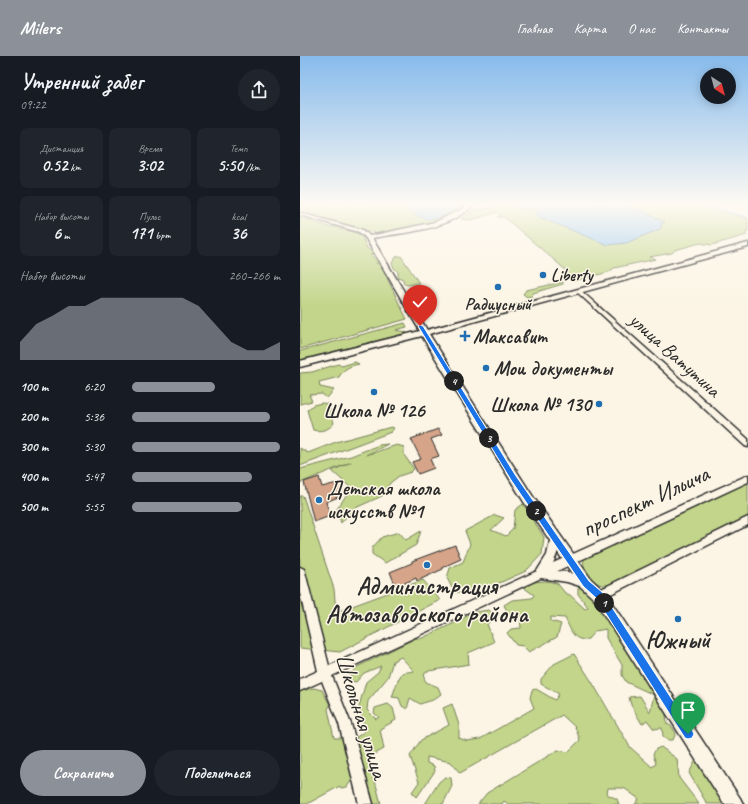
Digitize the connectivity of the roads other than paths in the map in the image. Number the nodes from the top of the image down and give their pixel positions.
1 (369, 238) edge
2 (748, 245) edge
3 (578, 291) junction
4 (424, 333) junction
5 (300, 364) edge
6 (748, 444) edge
7 (748, 478) edge
8 (748, 520) edge
9 (554, 539) junction
10 (570, 560) junction
11 (300, 572) edge
12 (541, 574) junction
13 (586, 583) junction
14 (599, 595) junction
15 (324, 674) junction
16 (300, 685) edge
17 (366, 804) edge
18 (734, 804) edge

1 - 4 main road
2 - 3 main road
3 - 4 main road
3 - 6 street, улица Ватутина
4 - 5 main road
4 - 9 main road
7 - 10 street, проспект Ильича
8 - 14 street
9 - 10 main road
9 - 12 street
10 - 12 street, проспект Ильича
10 - 13 main road
11 - 15 street, Школьная улица
12 - 13 street
12 - 15 street, проспект Ильича
13 - 14 main road
14 - 18 main road
15 - 16 street, проспект Ильича
15 - 17 street, Школьная улица

